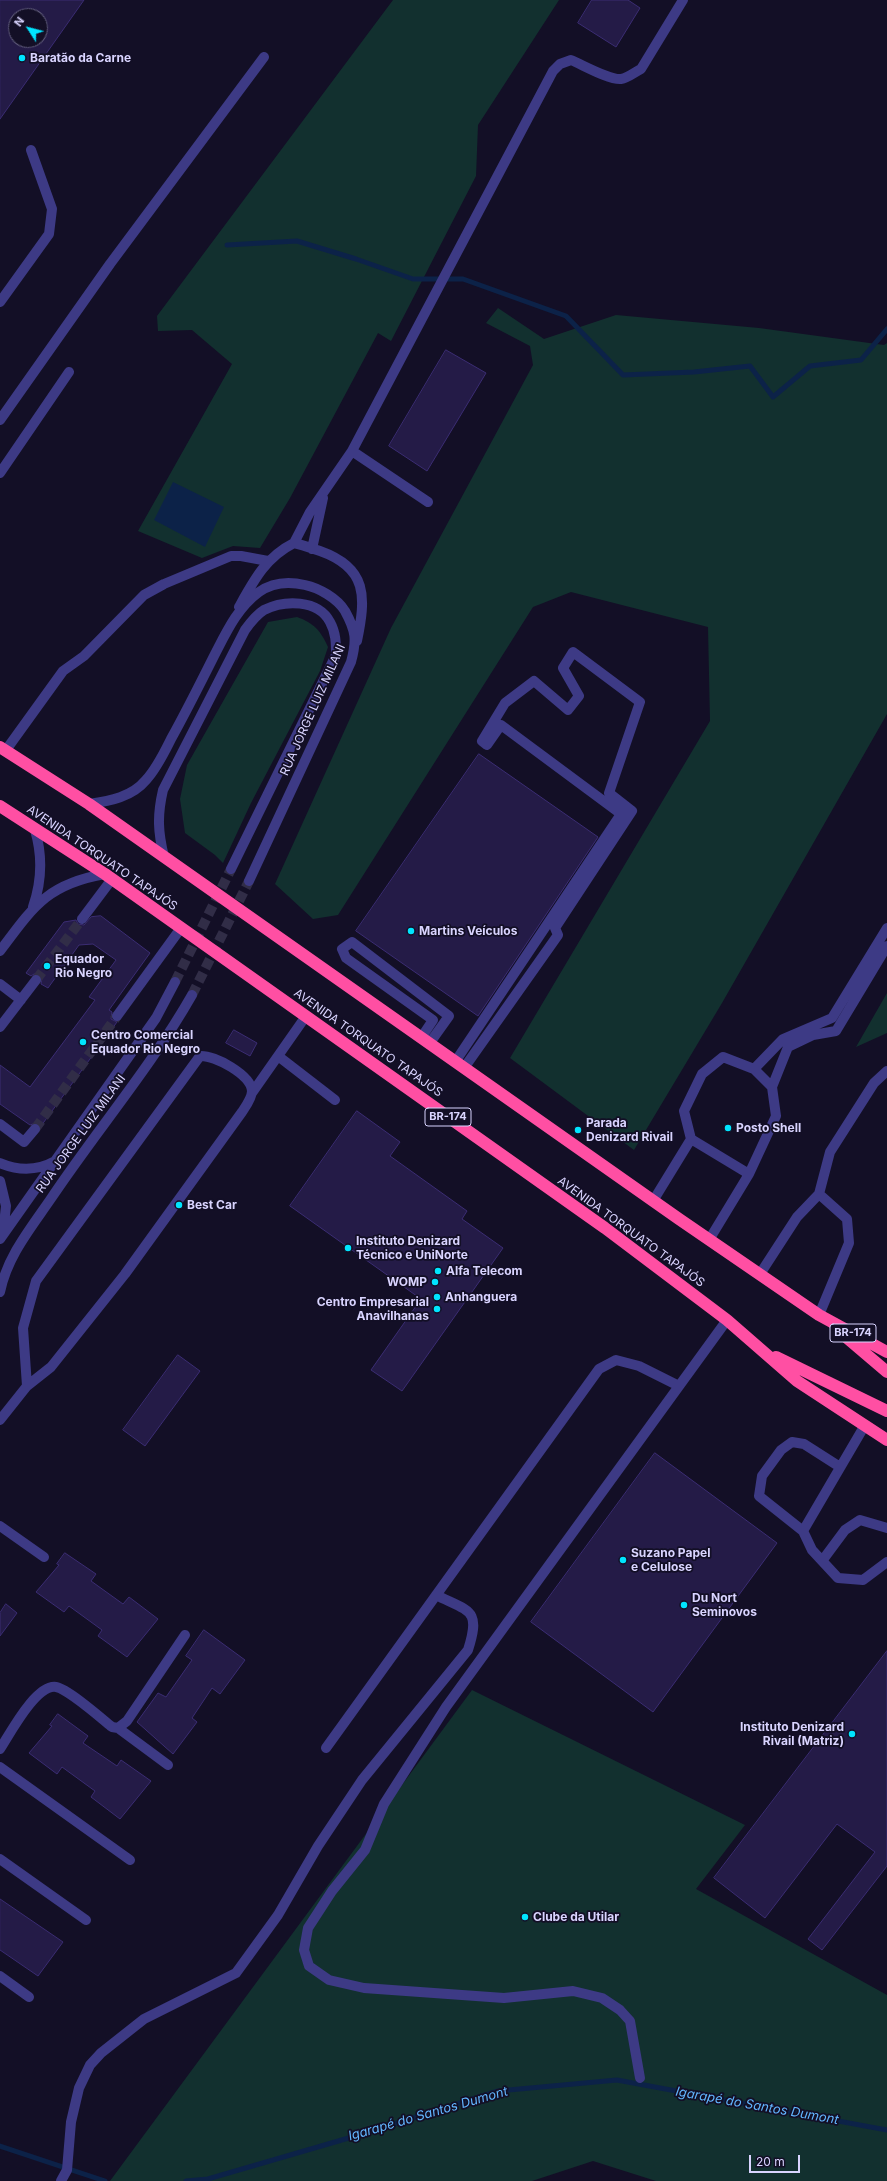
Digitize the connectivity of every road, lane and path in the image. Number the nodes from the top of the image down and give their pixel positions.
1 (683, 0) edge
2 (264, 57) dead end
3 (31, 150) dead end
4 (0, 302) edge
5 (69, 372) dead end
6 (0, 420) edge
7 (352, 452) junction
8 (0, 473) edge
9 (324, 493) junction
10 (428, 502) dead end
11 (294, 543) junction
12 (312, 548) junction
13 (268, 561) junction
14 (232, 621) junction
15 (356, 643) junction
16 (3, 748) edge
17 (89, 804) junction
18 (0, 806) edge
19 (35, 830) junction
20 (164, 857) junction
21 (231, 869) tunnel mouth
22 (109, 877) junction
23 (249, 882) tunnel mouth
24 (33, 907) junction
25 (82, 919) tunnel mouth
26 (181, 928) junction
27 (887, 928) edge
28 (887, 946) edge
29 (0, 951) edge
30 (36, 980) tunnel mouth
31 (175, 982) tunnel mouth
32 (0, 984) edge
33 (192, 995) tunnel mouth
34 (21, 1000) junction
35 (117, 1016) tunnel mouth
36 (306, 1016) junction
37 (0, 1027) edge
38 (425, 1041) junction
39 (278, 1056) junction
40 (459, 1065) junction
41 (754, 1069) junction
42 (887, 1071) edge
43 (772, 1087) junction
44 (252, 1093) junction
45 (335, 1100) dead end
46 (0, 1124) edge
47 (35, 1129) tunnel mouth
48 (691, 1139) junction
49 (58, 1158) junction
50 (0, 1163) edge
51 (749, 1174) junction
52 (0, 1181) edge
53 (819, 1194) junction
54 (653, 1201) junction
55 (1, 1237) edge
56 (709, 1240) junction
57 (760, 1274) junction
58 (0, 1292) edge
59 (819, 1314) junction
60 (727, 1320) junction
61 (764, 1351) junction
62 (887, 1352) edge
63 (887, 1372) edge
64 (27, 1386) junction
65 (679, 1386) junction
66 (887, 1411) edge
67 (0, 1420) edge
68 (865, 1425) junction
69 (887, 1440) edge
70 (840, 1466) junction
71 (0, 1526) edge
72 (887, 1528) edge
73 (803, 1531) junction
74 (44, 1557) dead end
75 (822, 1561) junction
76 (887, 1562) edge
77 (436, 1595) junction
78 (185, 1635) dead end
79 (118, 1728) junction
80 (326, 1748) dead end
81 (0, 1749) edge
82 (168, 1765) dead end
83 (0, 1767) edge
84 (0, 1859) edge
85 (130, 1860) dead end
86 (86, 1920) dead end
87 (0, 1976) edge
88 (29, 1997) dead end
89 (640, 2078) dead end
90 (61, 2181) edge

1 - 7 street
2 - 6 street
3 - 4 street
5 - 8 street
7 - 9 street
7 - 10 street
9 - 11 street
9 - 12 street
11 - 12 street
11 - 13 street
12 - 15 street
13 - 14 street
13 - 16 street
14 - 15 street, RUA JORGE LUIZ MILANI
14 - 17 street, RUA JORGE LUIZ MILANI
15 - 23 street, RUA JORGE LUIZ MILANI
16 - 17 highway, BR-174
17 - 20 highway, BR-174
18 - 19 highway, AVENIDA TORQUATO TAPAJÓS / BR-174
19 - 22 highway, AVENIDA TORQUATO TAPAJÓS / BR-174
19 - 24 street
20 - 21 street, RUA JORGE LUIZ MILANI
20 - 38 highway, BR-174
22 - 24 street
22 - 25 street
22 - 26 highway, AVENIDA TORQUATO TAPAJÓS / BR-174
24 - 29 street
26 - 35 street
26 - 36 highway, AVENIDA TORQUATO TAPAJÓS / BR-174
27 - 41 street
28 - 43 street
30 - 34 street
31 - 49 street, RUA JORGE LUIZ MILANI
32 - 34 street
33 - 58 street, RUA JORGE LUIZ MILANI
34 - 37 street
36 - 39 street
36 - 60 highway, AVENIDA TORQUATO TAPAJÓS / BR-174
38 - 38 street
38 - 40 highway, BR-174
39 - 44 street
39 - 45 street
40 - 40 street
40 - 54 highway, BR-174
41 - 43 street
41 - 48 street
42 - 53 street
43 - 51 street
44 - 64 street
44 - 64 street
46 - 47 street
48 - 51 street
48 - 54 street
49 - 50 street
49 - 55 street, RUA JORGE LUIZ MILANI
51 - 56 street
52 - 55 street
53 - 57 street
53 - 59 street
54 - 56 highway, BR-174
56 - 57 highway, BR-174
57 - 59 highway, BR-174
59 - 62 highway, BR-174
59 - 63 highway
60 - 61 highway, AVENIDA TORQUATO TAPAJÓS / BR-174
60 - 65 street
61 - 66 highway
61 - 68 highway, AVENIDA TORQUATO TAPAJÓS / BR-174
64 - 67 street
65 - 77 street
65 - 89 street
68 - 69 highway, AVENIDA TORQUATO TAPAJÓS / BR-174
68 - 70 street
70 - 73 street
70 - 73 street
71 - 74 street
72 - 75 street
73 - 75 street
75 - 76 street
77 - 80 street
77 - 90 street
78 - 79 street
79 - 81 street
79 - 82 street
83 - 85 street
84 - 86 street
87 - 88 street

